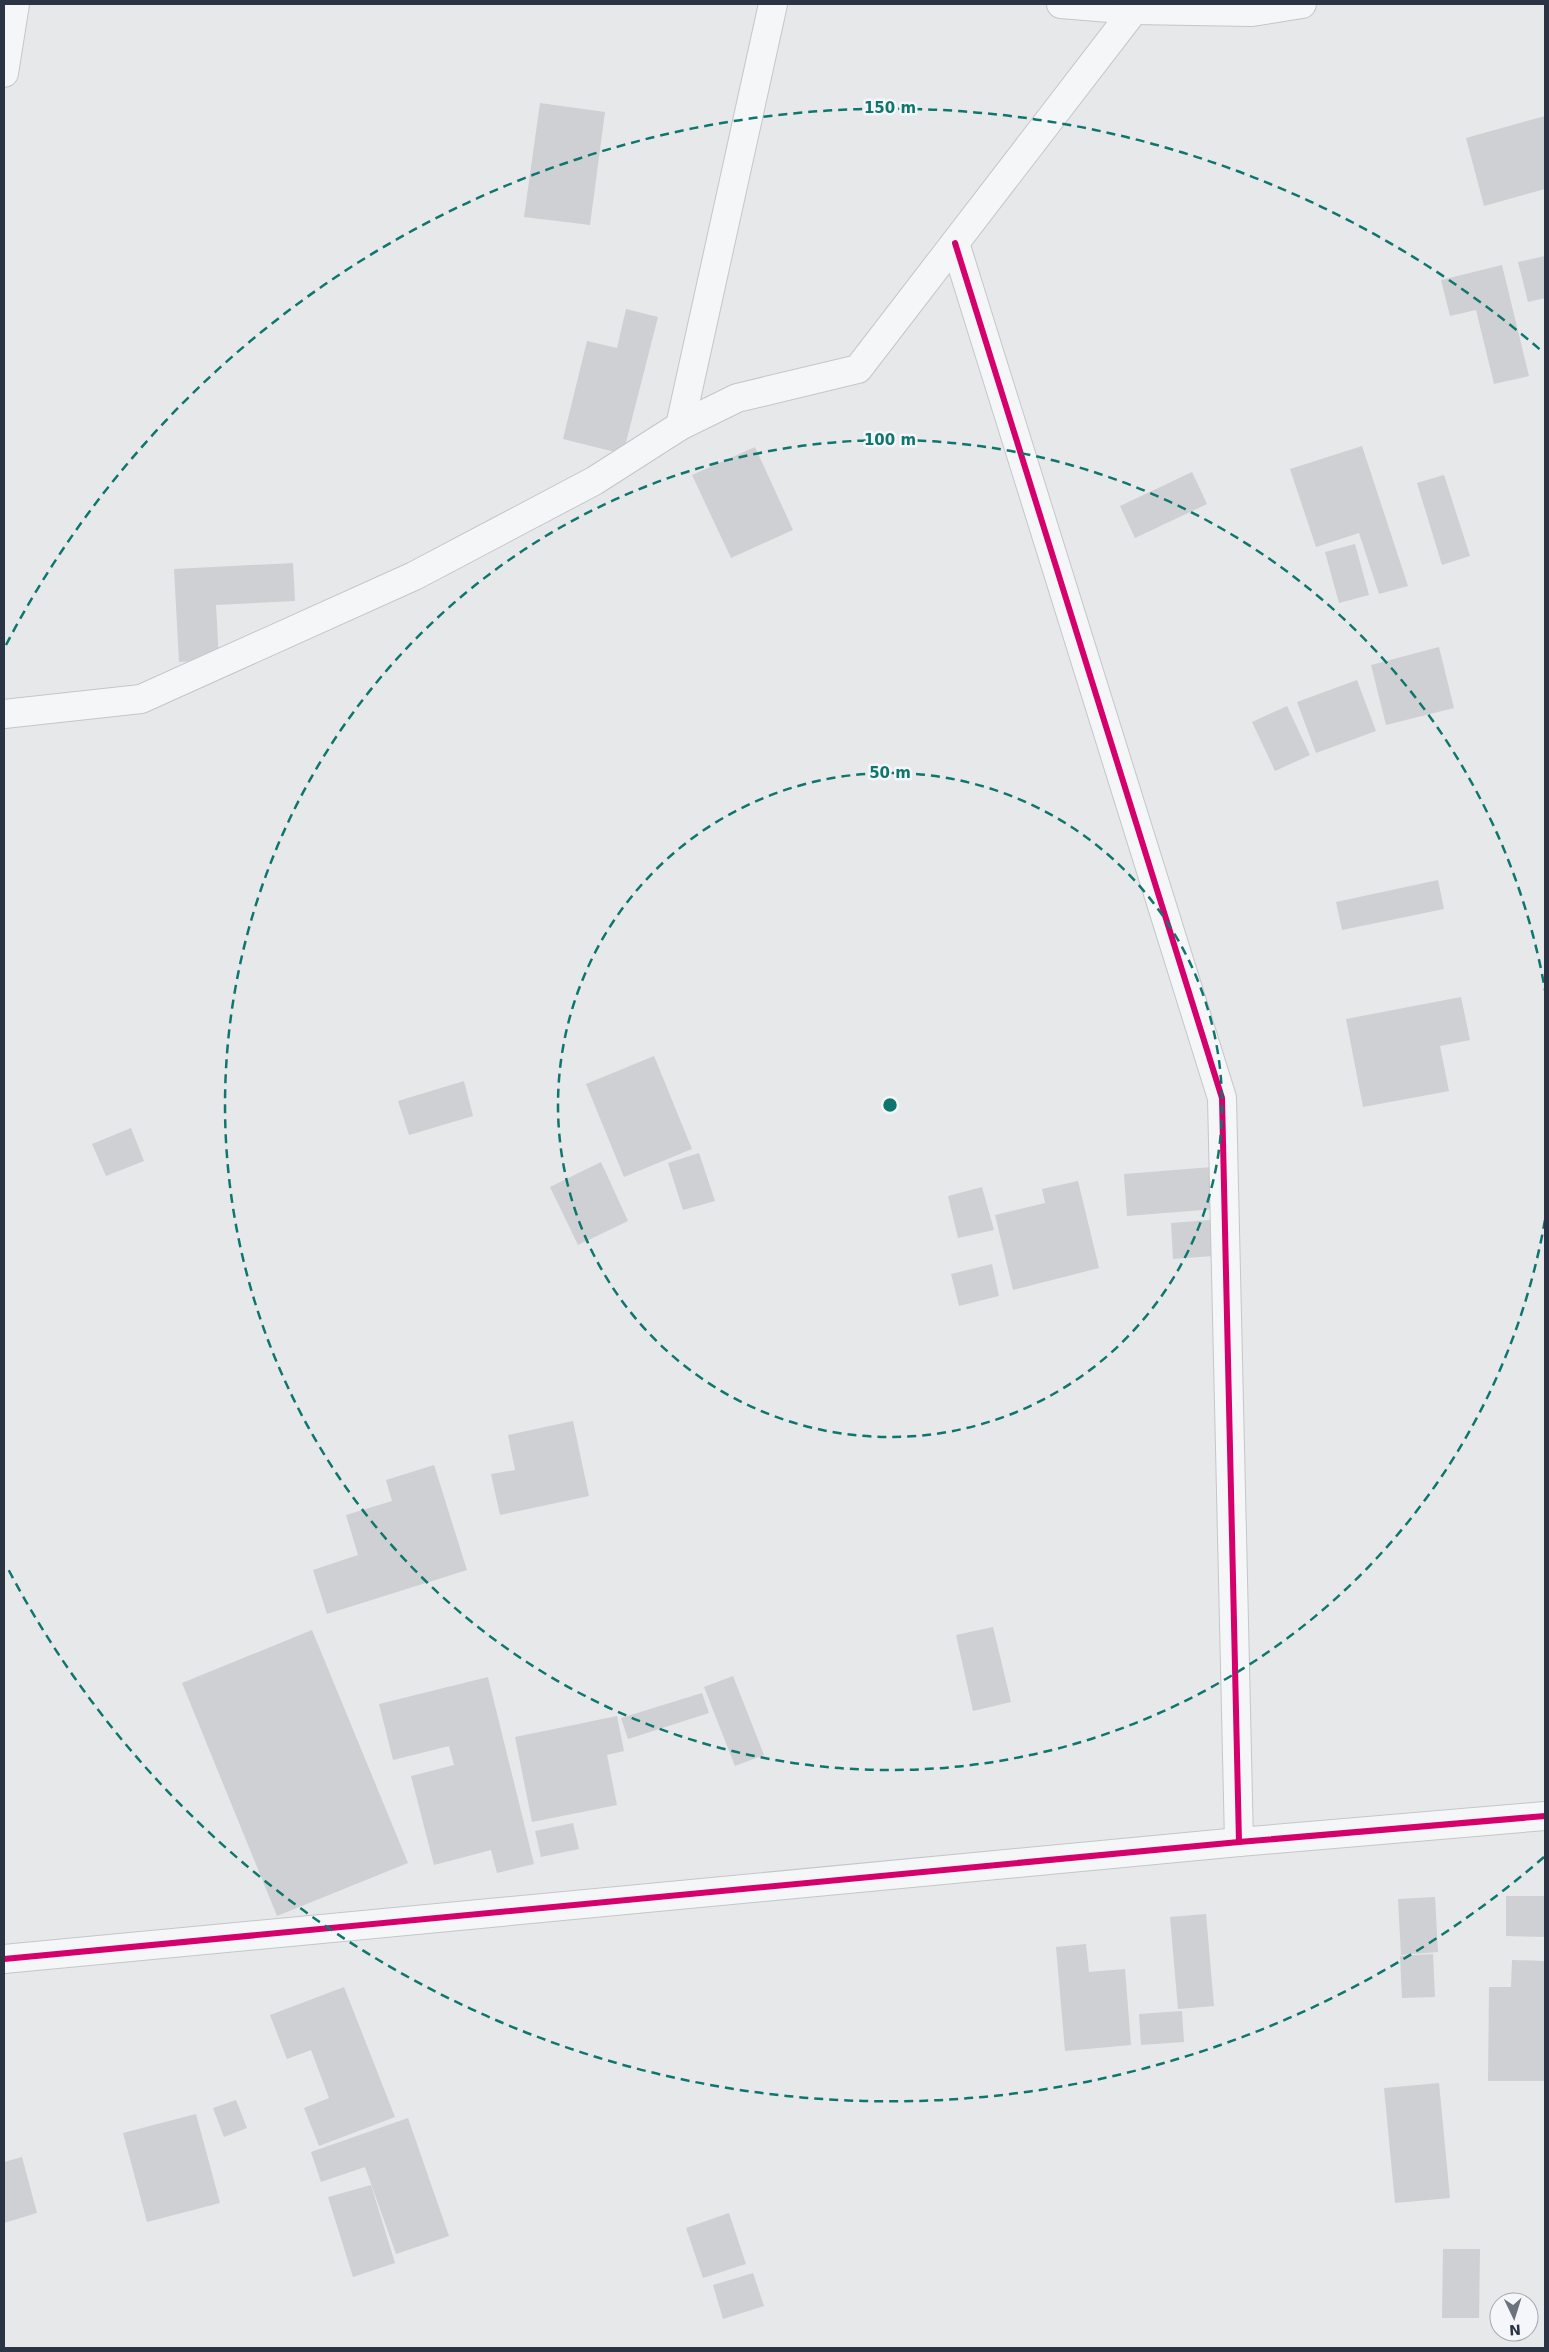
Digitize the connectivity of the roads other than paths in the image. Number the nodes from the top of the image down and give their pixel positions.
1 (14, 4) edge
2 (773, 4) edge
3 (1061, 4) edge
4 (1302, 4) edge
5 (1134, 10) junction
6 (4, 73) edge
7 (955, 243) junction
8 (680, 426) junction
9 (4, 714) edge
10 (1545, 1816) edge
11 (1239, 1842) junction
12 (4, 1959) edge

1 - 6 street
2 - 8 street
3 - 5 street
4 - 5 street
5 - 7 street
7 - 8 street
7 - 11 street
8 - 9 street
10 - 11 street
11 - 12 street

